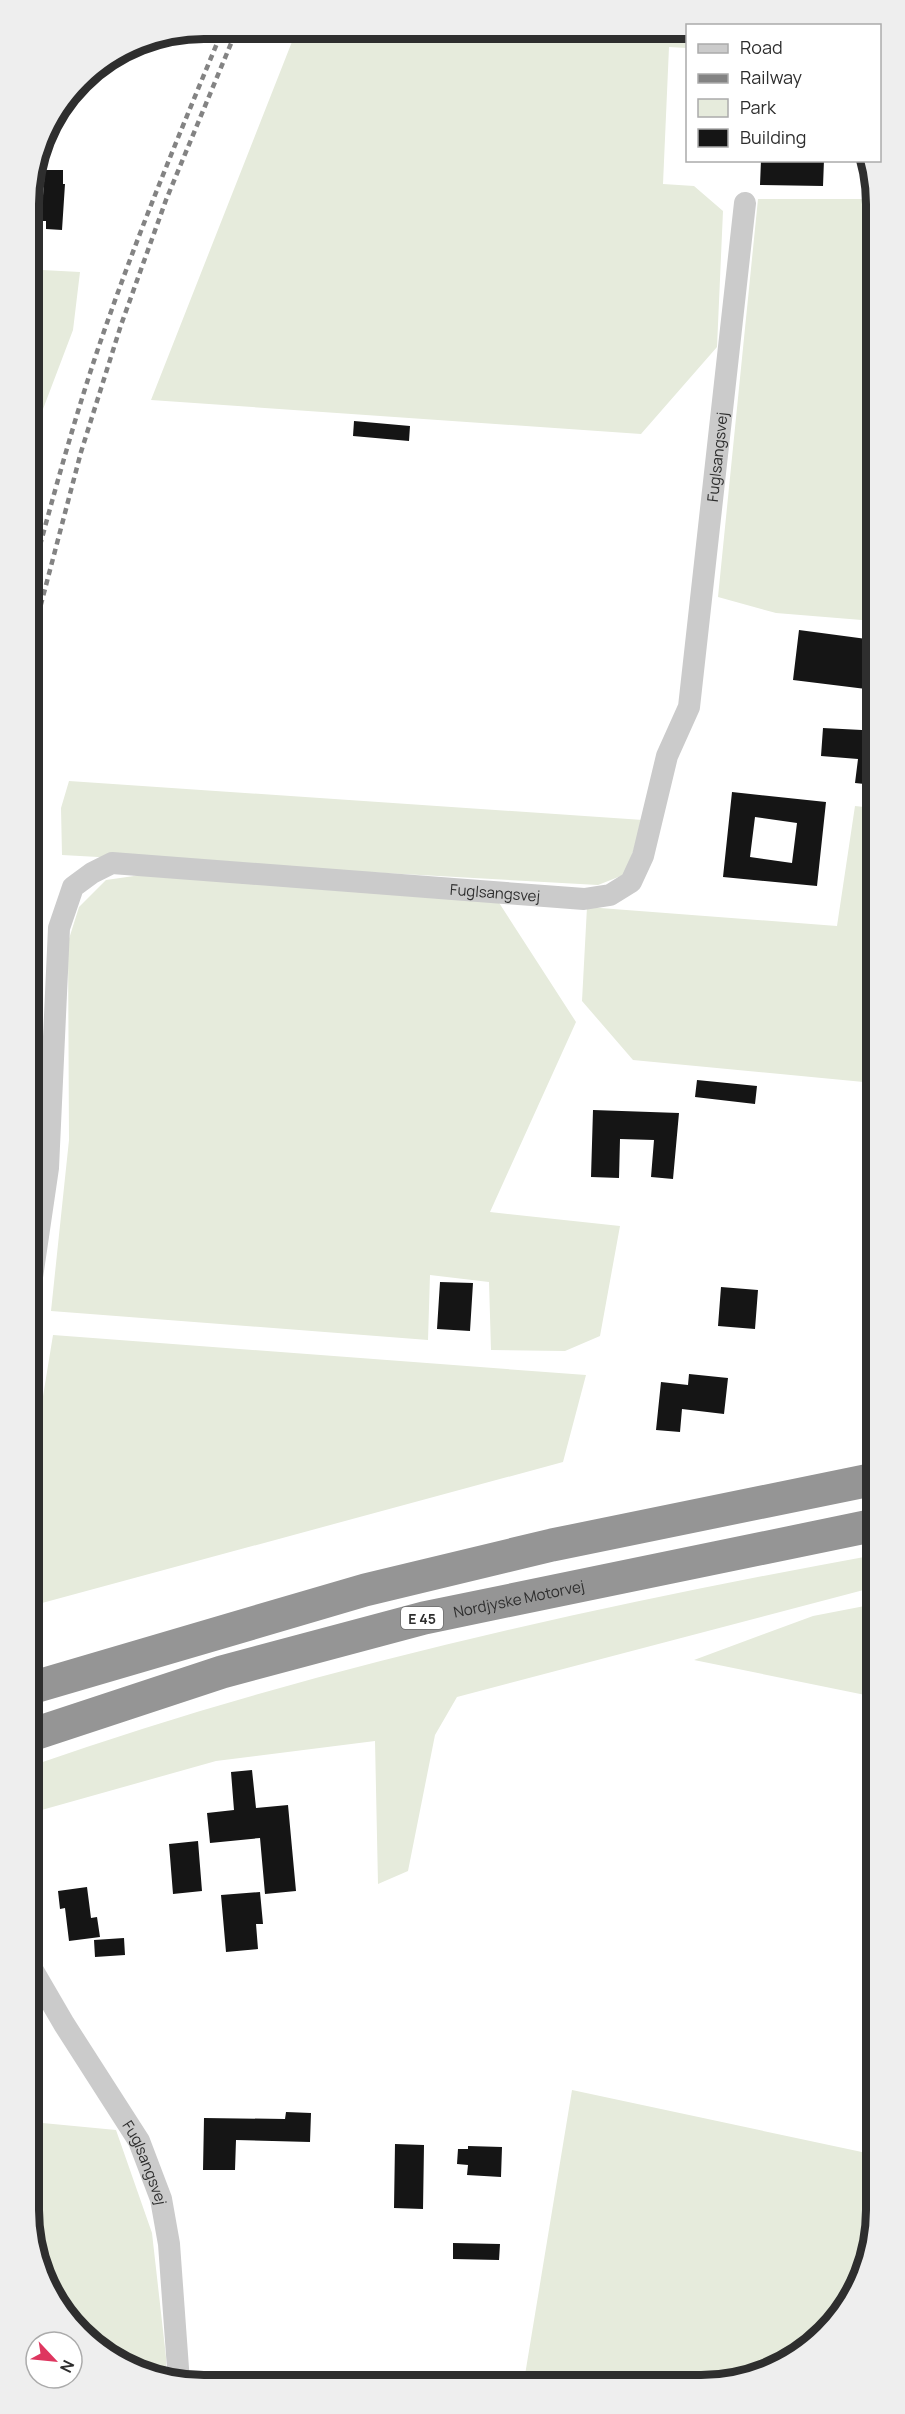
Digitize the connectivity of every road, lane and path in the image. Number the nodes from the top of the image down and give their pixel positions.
1 (745, 203) dead end
2 (39, 1229) edge
3 (866, 1481) edge
4 (866, 1527) edge
5 (39, 1686) edge
6 (39, 1732) edge
7 (39, 1981) edge
8 (178, 2373) edge

1 - 2 street, Fuglsangsvej
3 - 5 highway
4 - 6 highway, Nordjyske Motorvej / E 45
7 - 8 street, Fuglsangsvej

